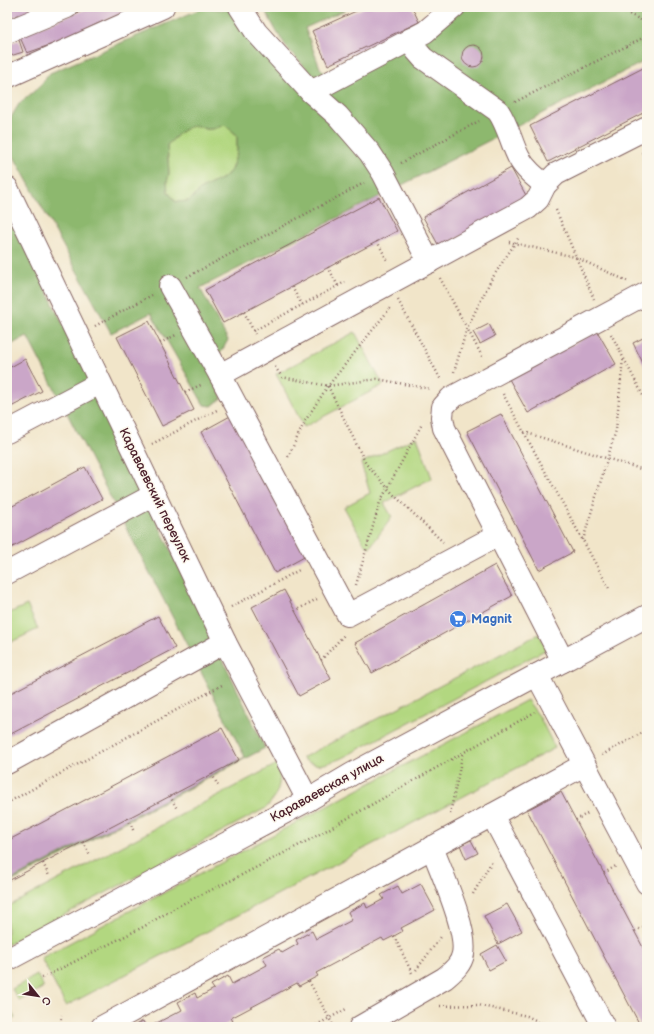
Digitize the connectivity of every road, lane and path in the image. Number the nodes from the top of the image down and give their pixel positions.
1 (67, 7) edge
2 (163, 7) edge
3 (240, 7) edge
4 (454, 7) edge
5 (615, 7) edge
6 (45, 11) edge
7 (647, 23) edge
8 (7, 32) edge
9 (647, 36) edge
10 (411, 39) junction
11 (7, 77) edge
12 (312, 92) junction
13 (498, 111) junction
14 (647, 128) edge
15 (383, 173) junction
16 (546, 185) junction
17 (9, 199) edge
18 (523, 230) dead end
19 (481, 233) junction
20 (515, 243) junction
21 (575, 257) junction
22 (387, 260) dead end
23 (428, 262) junction
24 (380, 263) dead end
25 (352, 278) dead end
26 (170, 286) junction
27 (640, 288) edge
28 (602, 317) junction
29 (467, 328) junction
30 (253, 331) dead end
31 (77, 335) junction
32 (264, 351) junction
33 (623, 358) junction
34 (220, 375) junction
35 (493, 375) junction
36 (100, 382) junction
37 (328, 386) junction
38 (450, 396) junction
39 (234, 401) junction
40 (647, 403) edge
41 (422, 423) dead end
42 (7, 432) edge
43 (524, 432) junction
44 (134, 453) junction
45 (608, 458) junction
46 (647, 471) edge
47 (276, 481) junction
48 (387, 488) junction
49 (154, 495) junction
50 (498, 535) junction
51 (583, 540) junction
52 (458, 557) junction
53 (318, 560) junction
54 (7, 573) edge
55 (334, 589) junction
56 (610, 590) dead end
57 (7, 606) edge
58 (295, 611) dead end
59 (10, 612) dead end
60 (348, 615) junction
61 (213, 616) junction
62 (647, 616) edge
63 (225, 642) junction
64 (321, 660) dead end
65 (563, 661) junction
66 (537, 675) junction
67 (230, 681) dead end
68 (539, 710) dead end
69 (647, 730) edge
70 (463, 752) junction
71 (7, 763) edge
72 (584, 765) junction
73 (212, 774) dead end
74 (219, 788) dead end
75 (170, 796) dead end
76 (308, 800) junction
77 (7, 803) edge
78 (177, 810) dead end
79 (492, 815) junction
80 (128, 818) dead end
81 (134, 832) dead end
82 (83, 842) dead end
83 (438, 844) junction
84 (90, 855) dead end
85 (43, 863) dead end
86 (49, 876) dead end
87 (647, 883) edge
88 (458, 916) junction
89 (647, 925) edge
90 (634, 931) dead end
91 (394, 936) dead end
92 (7, 960) edge
93 (42, 978) dead end
94 (309, 981) dead end
95 (437, 1006) dead end
96 (350, 1008) dead end
97 (62, 1015) dead end
98 (329, 1019) junction
99 (60, 1027) edge
100 (102, 1027) edge
101 (313, 1027) edge
102 (334, 1027) edge
103 (360, 1027) edge
104 (550, 1027) edge
105 (604, 1027) edge

1 - 6 street
2 - 11 street
3 - 12 street
4 - 10 street
5 - 7 path
6 - 8 street
9 - 13 path
10 - 12 street
10 - 13 street
12 - 15 street
13 - 15 path
13 - 16 street
14 - 16 street
15 - 23 street
15 - 26 path
16 - 19 street
16 - 21 path
17 - 31 street, Караваевский переулок
18 - 20 path
19 - 20 path
19 - 23 street
20 - 21 path
20 - 29 path
21 - 27 path
21 - 28 path
22 - 24 path
23 - 29 path
23 - 32 street
25 - 30 path
26 - 31 path
26 - 34 street
27 - 28 street
28 - 33 path
28 - 35 street
29 - 35 path
29 - 38 path
31 - 36 street, Караваевский переулок
32 - 34 street
32 - 37 path
33 - 40 path
33 - 45 path
34 - 39 street
35 - 38 street
35 - 43 path
36 - 42 street
36 - 44 street, Караваевский переулок
37 - 38 path
37 - 38 path
37 - 47 path
37 - 48 path
38 - 50 street
39 - 44 path
39 - 47 street
41 - 48 path
43 - 45 path
43 - 51 path
44 - 49 street, Караваевский переулок
45 - 46 path
45 - 51 path
47 - 53 street
48 - 52 path
48 - 60 path
49 - 54 street
49 - 61 street, Караваевский переулок
50 - 52 street
50 - 65 street
51 - 56 path
52 - 60 street
53 - 55 street
53 - 61 path
55 - 58 path
55 - 60 street
57 - 59 path
60 - 64 path
61 - 63 street, Караваевский переулок
62 - 65 street, Караваевская улица
63 - 71 street
63 - 76 street, Караваевский переулок
65 - 66 street, Караваевская улица
66 - 72 street
66 - 76 street, Караваевская улица
67 - 77 path
68 - 70 path
69 - 72 path
70 - 83 path
70 - 93 path
72 - 79 street
72 - 87 street
73 - 74 path
75 - 78 path
76 - 92 street, Караваевская улица
79 - 83 street
79 - 105 street
80 - 81 path
82 - 84 path
83 - 88 street
83 - 100 street
85 - 86 path
88 - 91 path
88 - 103 street
89 - 90 path
94 - 98 path
95 - 104 path
96 - 98 path
97 - 99 path
98 - 101 path
98 - 102 path

